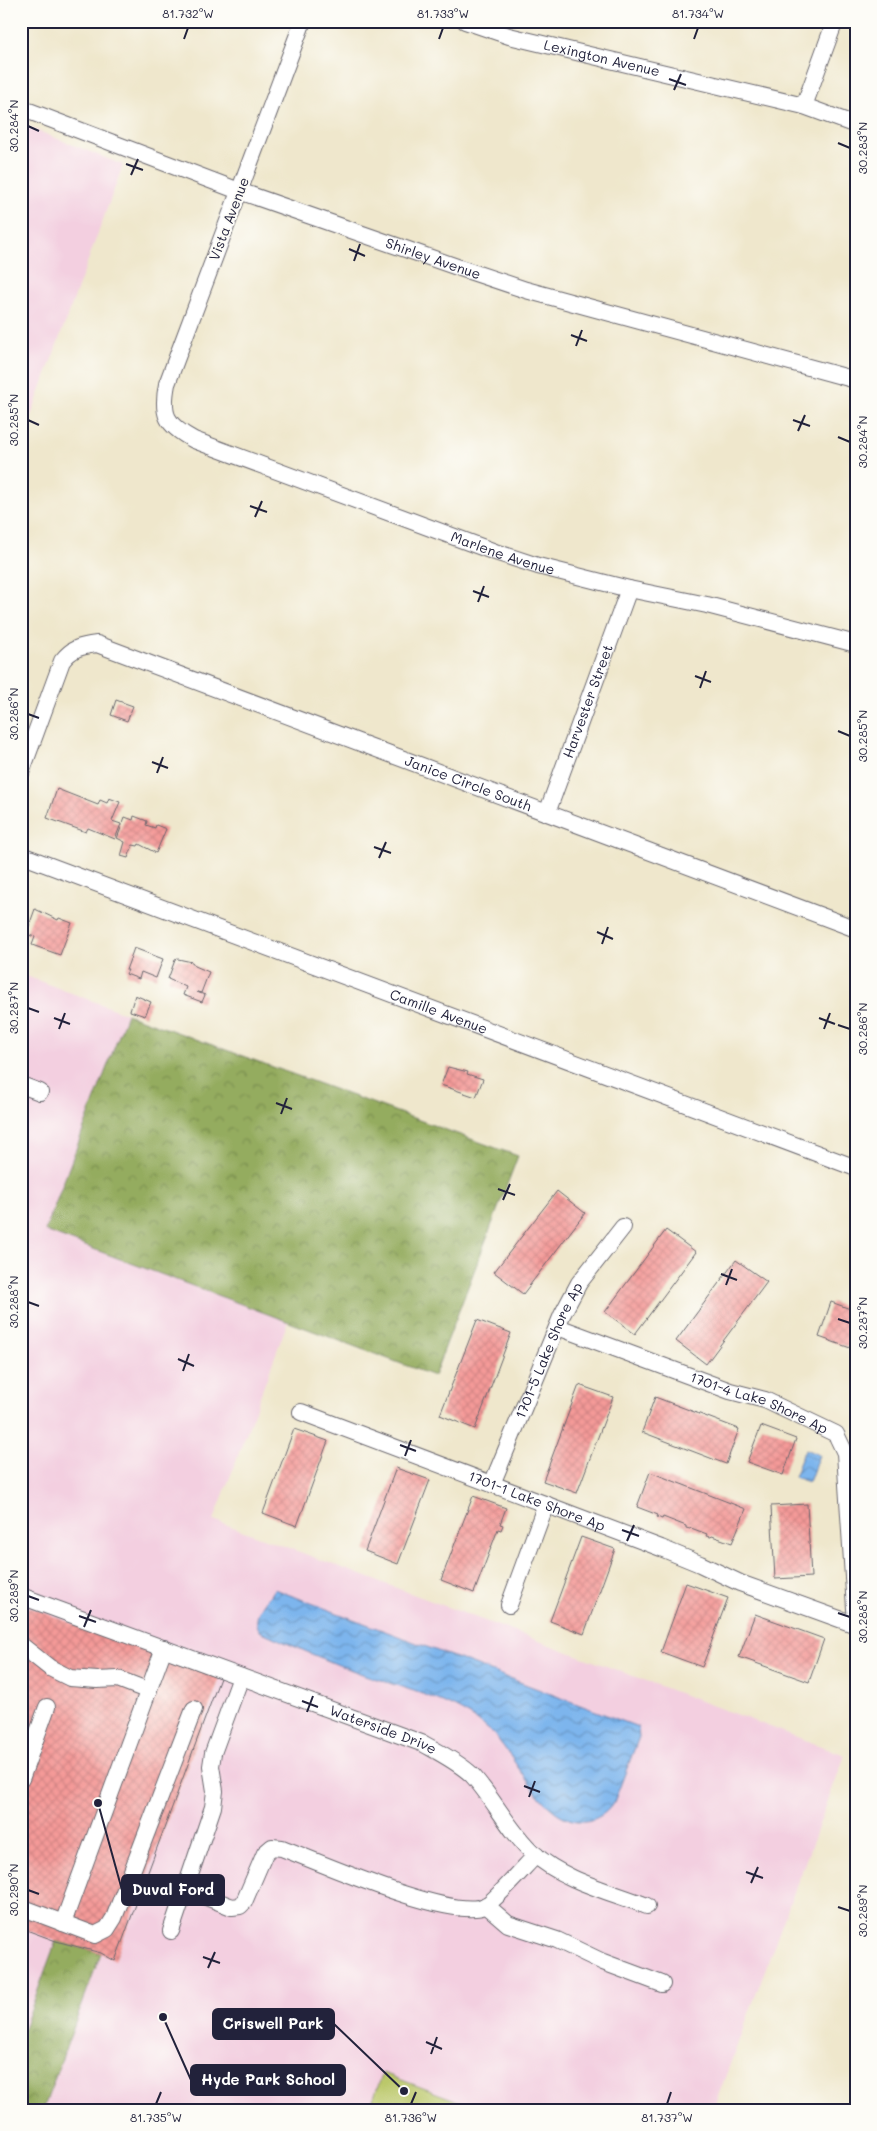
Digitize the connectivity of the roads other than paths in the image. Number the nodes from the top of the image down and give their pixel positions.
1 (303, 21) edge
2 (465, 21) edge
3 (835, 21) edge
4 (804, 106) junction
5 (21, 108) edge
6 (856, 126) edge
7 (239, 192) junction
8 (856, 380) edge
9 (167, 418) joint
10 (629, 590) junction
11 (856, 644) edge
12 (21, 773) edge
13 (547, 813) junction
14 (21, 855) edge
15 (856, 929) edge
16 (21, 1085) edge
17 (40, 1092) dead end
18 (856, 1168) edge
19 (622, 1227) dead end
20 (558, 1327) junction
21 (301, 1412) dead end
22 (492, 1484) junction
23 (546, 1504) junction
24 (21, 1596) edge
25 (509, 1605) dead end
26 (856, 1624) edge
27 (21, 1645) edge
28 (164, 1648) junction
29 (241, 1677) junction
30 (149, 1691) junction
31 (47, 1707) dead end
32 (194, 1709) dead end
33 (21, 1779) edge
34 (536, 1855) junction
35 (186, 1889) junction
36 (486, 1905) junction
37 (647, 1906) dead end
38 (21, 1907) edge
39 (62, 1923) junction
40 (171, 1931) dead end
41 (662, 1984) dead end

1 - 7 street, Vista Avenue
2 - 4 street, Lexington Avenue
3 - 4 street
4 - 6 street, Lexington Avenue
5 - 7 street, Shirley Avenue
7 - 8 street, Shirley Avenue
7 - 9 street, Vista Avenue
9 - 10 street, Marlene Avenue
10 - 11 street, Marlene Avenue
10 - 13 street, Harvester Street
12 - 13 street, Janice Circle South
13 - 15 street, Janice Circle South
14 - 18 street, Camille Avenue
16 - 17 street
19 - 20 street, 1701-5 Lake Shore Ap
20 - 22 street, 1701-5 Lake Shore Ap
20 - 26 street, 1701-4 Lake Shore Ap
21 - 22 street, 1701-1 Lake Shore Ap
22 - 23 street, 1701-1 Lake Shore Ap
23 - 25 street
23 - 26 street, 1701-1 Lake Shore Ap
24 - 28 street, Waterside Drive
27 - 30 street
28 - 29 street, Waterside Drive
28 - 30 street
29 - 34 street, Waterside Drive
29 - 35 street
30 - 39 street
31 - 33 street
32 - 39 street
34 - 36 street
34 - 37 street, Waterside Drive
35 - 36 street
35 - 40 street
36 - 41 street
38 - 39 street

